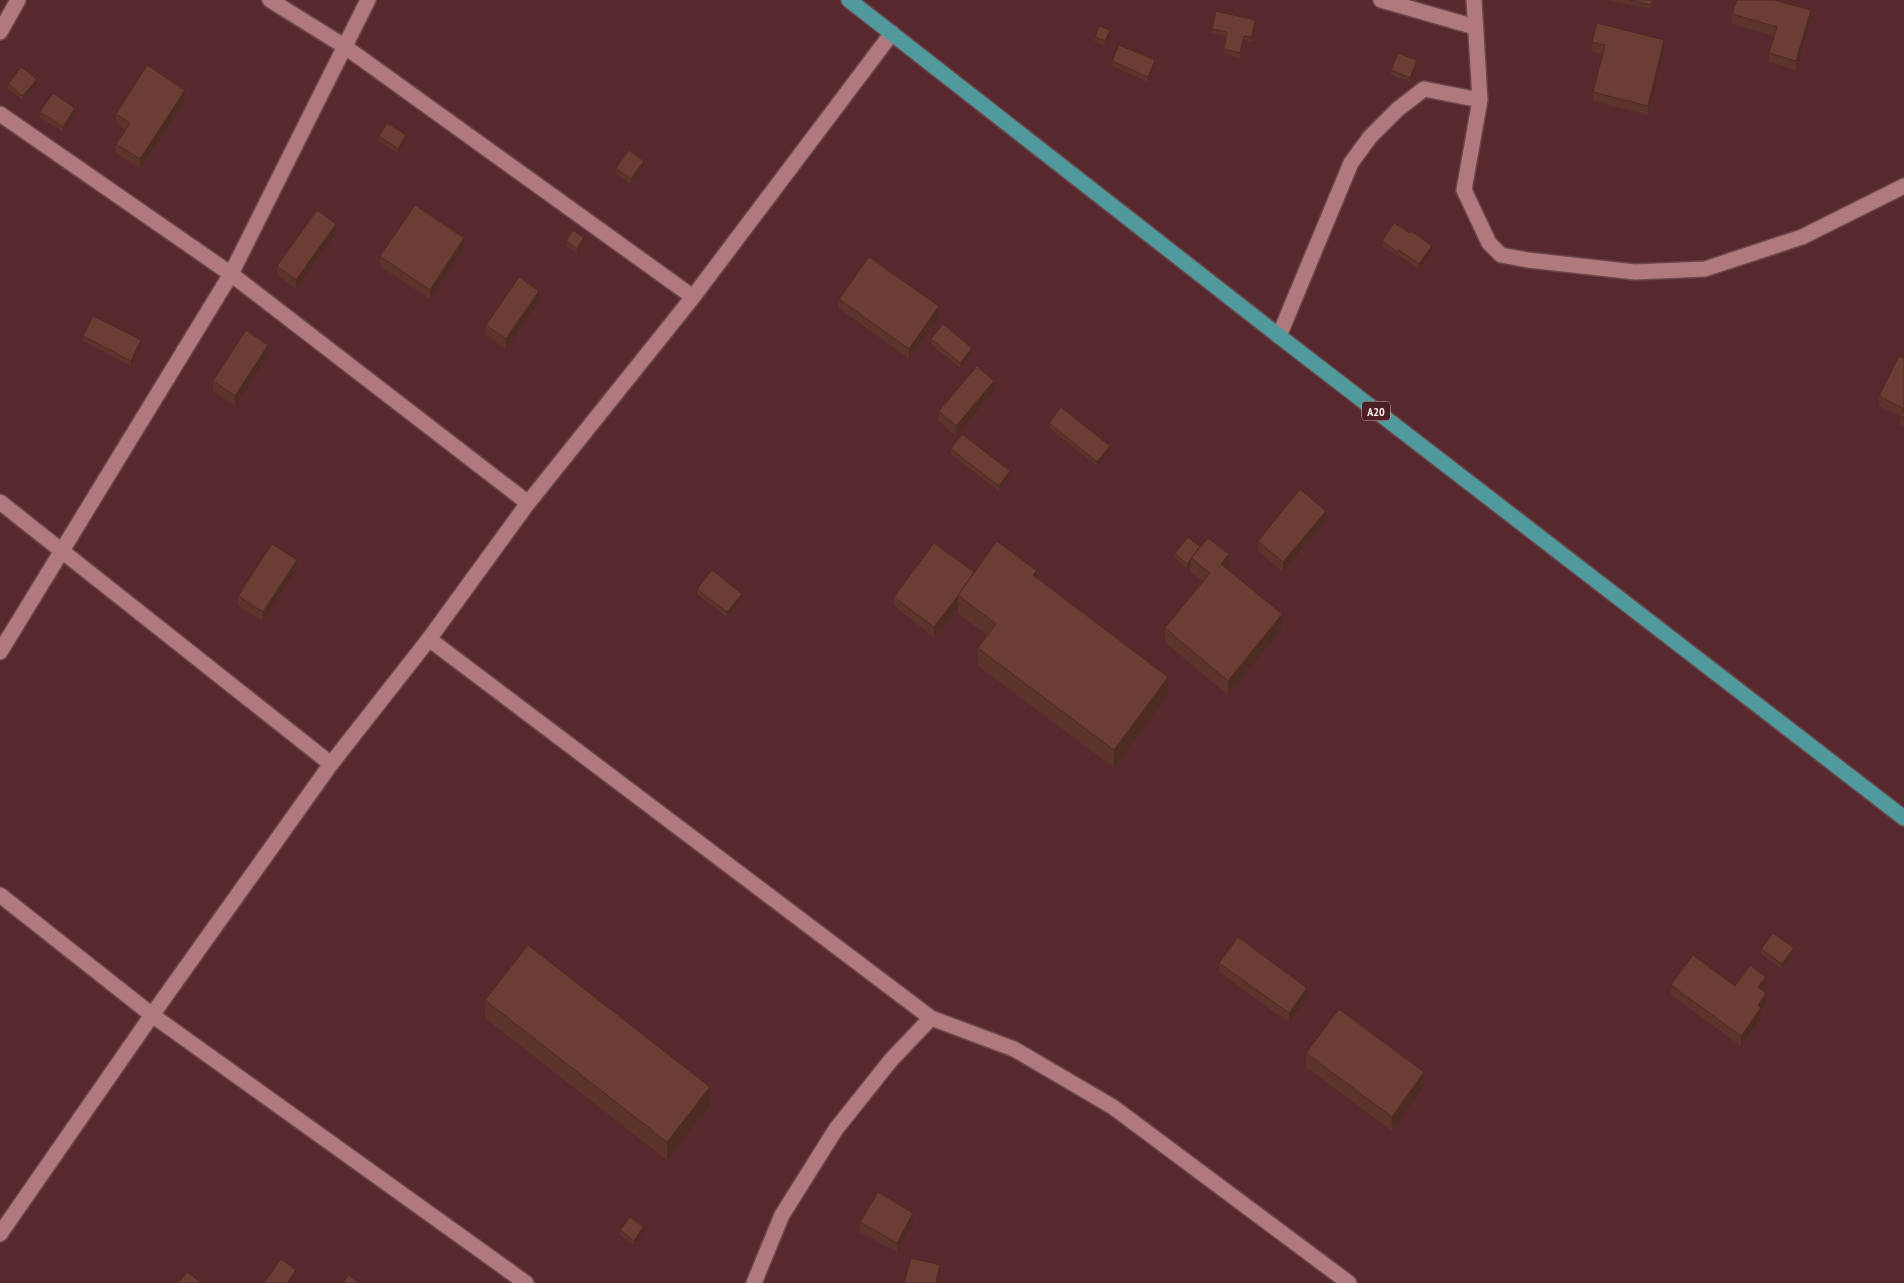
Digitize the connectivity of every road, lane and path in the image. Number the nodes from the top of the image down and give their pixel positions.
1 (18, 0) edge
2 (270, 0) edge
3 (368, 0) edge
4 (850, 0) edge
5 (1381, 0) edge
6 (1474, 0) edge
7 (1475, 27) junction
8 (0, 32) edge
9 (892, 33) junction
10 (344, 46) junction
11 (1480, 100) junction
12 (0, 114) edge
13 (1904, 186) edge
14 (231, 274) junction
15 (693, 297) junction
16 (1279, 336) junction
17 (0, 502) edge
18 (528, 503) junction
19 (62, 551) junction
20 (429, 639) junction
21 (0, 652) edge
22 (331, 764) junction
23 (1904, 818) edge
24 (0, 895) edge
25 (152, 1015) junction
26 (931, 1018) junction
27 (0, 1234) edge
28 (526, 1283) edge
29 (754, 1283) edge
30 (1349, 1283) edge

1 - 8 street
2 - 10 street
3 - 10 street
4 - 9 main road, A20
5 - 7 street
6 - 7 street
7 - 11 street
9 - 15 street
9 - 16 main road, A20
10 - 14 street
10 - 15 street
11 - 13 street
11 - 16 street
12 - 14 street
14 - 18 street
14 - 19 street
15 - 18 street
16 - 23 main road, A20
17 - 19 street
18 - 20 street
19 - 21 street
19 - 22 street
20 - 22 street
20 - 26 street
22 - 25 street
24 - 25 street
25 - 27 street
25 - 28 street
26 - 29 street
26 - 30 street

